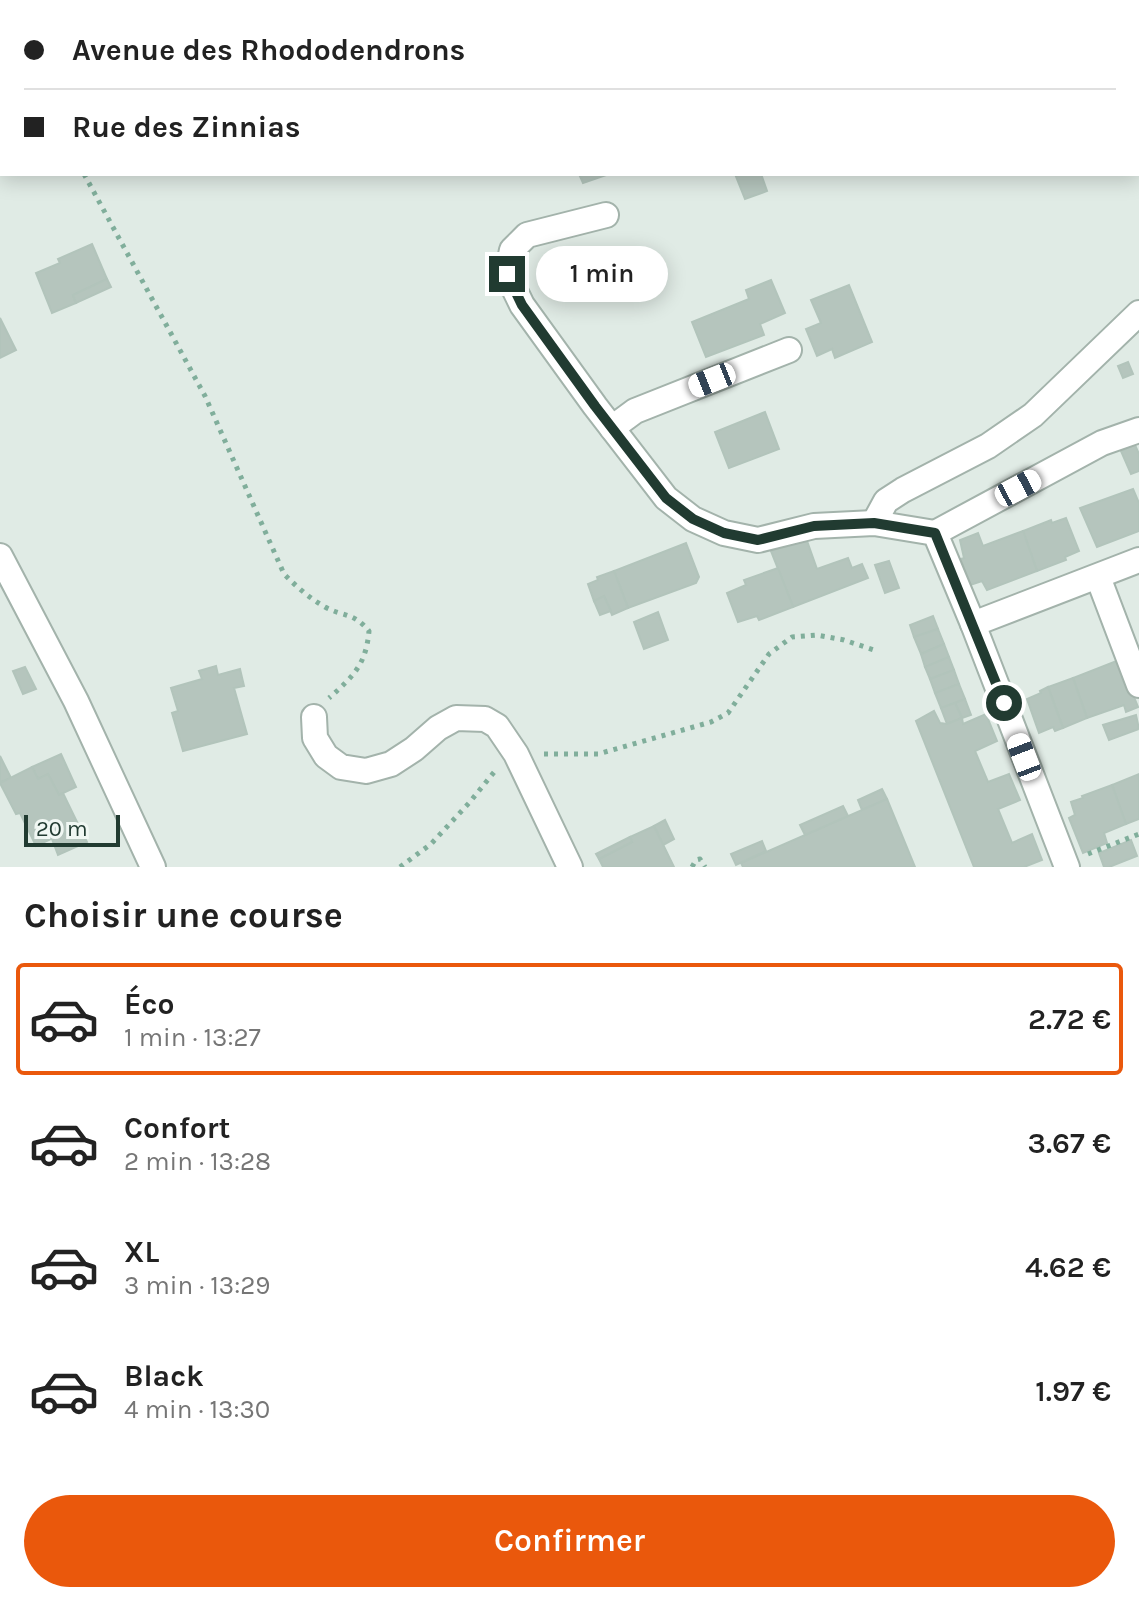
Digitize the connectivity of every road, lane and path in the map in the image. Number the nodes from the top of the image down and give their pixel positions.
1 (85, 176) edge
2 (606, 215) dead end
3 (1139, 313) edge
4 (789, 350) dead end
5 (612, 428) junction
6 (1139, 430) edge
7 (874, 523) junction
8 (935, 533) junction
9 (0, 556) edge
10 (1139, 560) edge
11 (1098, 577) junction
12 (973, 624) junction
13 (877, 651) dead end
14 (1139, 685) edge
15 (314, 717) joint
16 (516, 754) junction
17 (1139, 834) edge
18 (1067, 865) edge
19 (153, 867) edge
20 (400, 867) edge
21 (570, 867) edge
22 (692, 867) edge
23 (705, 867) edge

1 - 15 path
2 - 5 street
3 - 7 street
4 - 5 street
5 - 7 street
6 - 8 street
7 - 8 street
8 - 12 street
9 - 19 street
10 - 11 street
11 - 12 street
11 - 14 street
12 - 18 street
13 - 16 path
15 - 16 street
16 - 20 path
16 - 21 street
17 - 18 path
22 - 23 path

